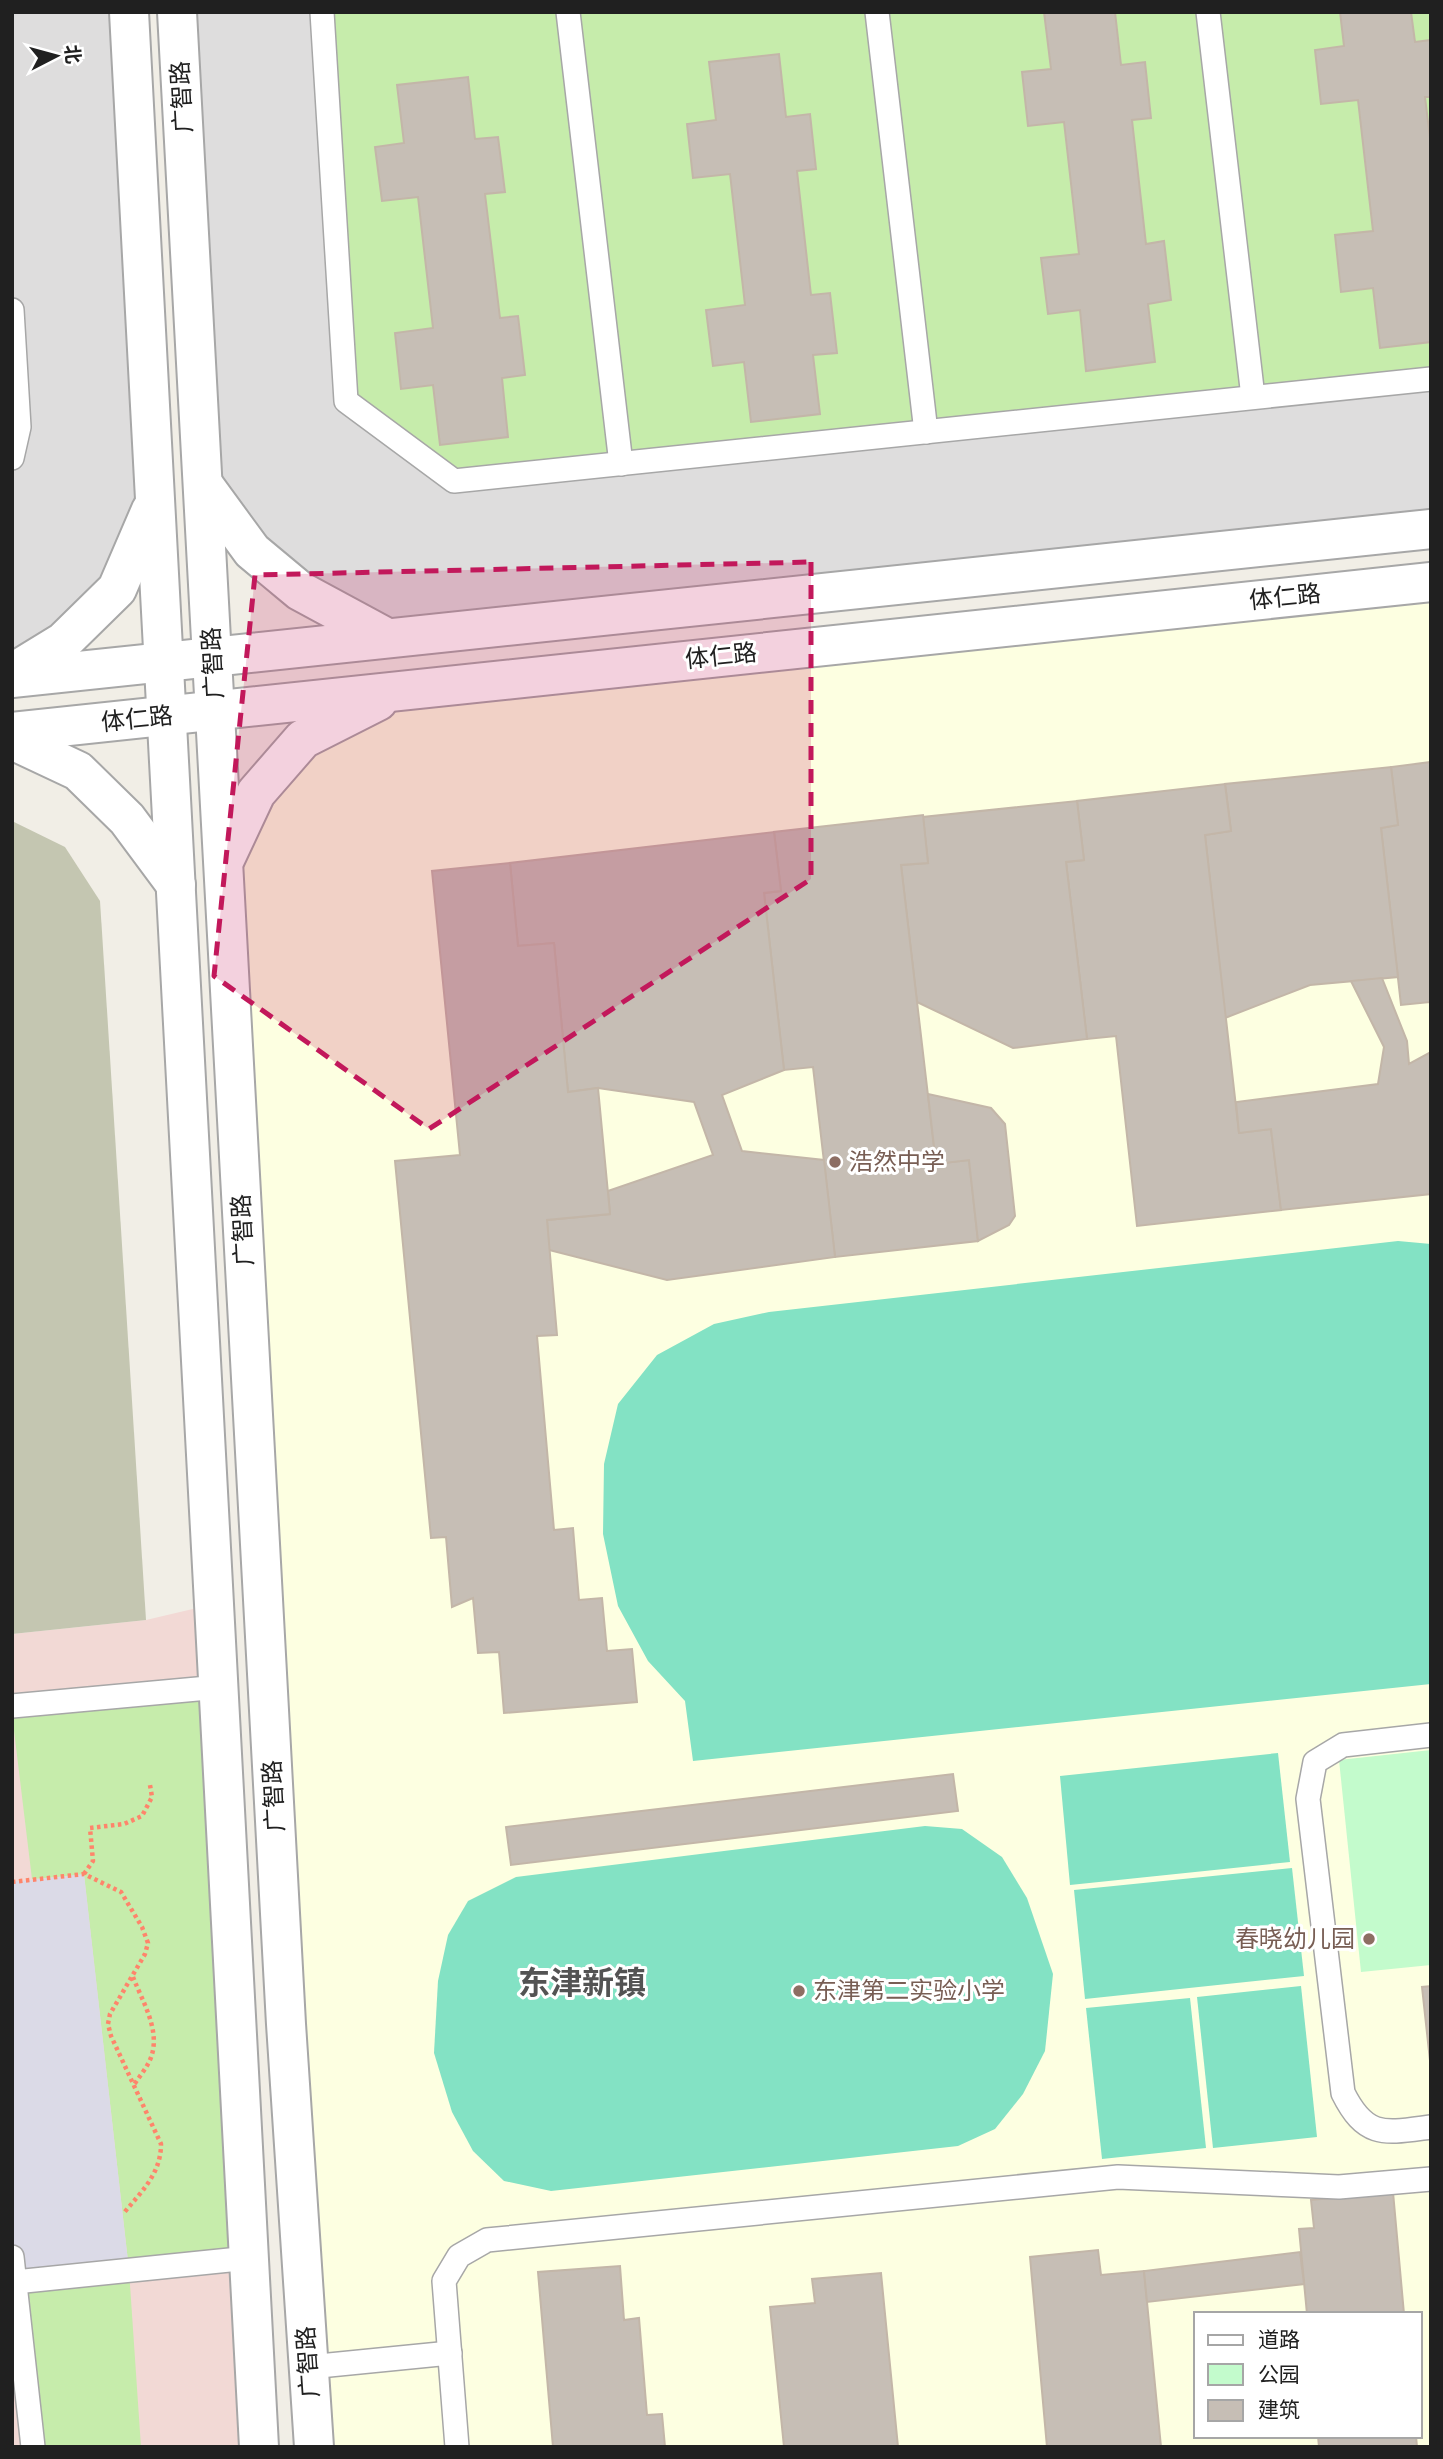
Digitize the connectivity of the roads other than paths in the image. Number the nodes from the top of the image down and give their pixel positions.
1 (129, 12) edge
2 (177, 12) edge
3 (322, 12) edge
4 (568, 12) edge
5 (877, 12) edge
6 (1208, 12) edge
7 (12, 310) edge
8 (1431, 379) edge
9 (1253, 397) junction
10 (926, 432) junction
11 (12, 458) edge
12 (621, 464) junction
13 (203, 484) junction
14 (155, 502) junction
15 (1431, 529) edge
16 (1431, 582) edge
17 (387, 638) junction
18 (212, 656) junction
19 (164, 661) junction
20 (12, 676) edge
21 (401, 690) junction
22 (215, 710) junction
23 (167, 716) junction
24 (12, 732) edge
25 (12, 740) edge
26 (223, 862) junction
27 (176, 885) junction
28 (219, 1688) junction
29 (12, 1706) edge
30 (1431, 1735) edge
31 (1431, 2127) edge
32 (1431, 2179) edge
33 (12, 2256) edge
34 (249, 2258) junction
35 (15, 2282) junction
36 (450, 2353) junction
37 (309, 2367) junction
38 (33, 2447) edge
39 (259, 2447) edge
40 (314, 2447) edge
41 (457, 2447) edge

1 - 14 street, 广智路
2 - 13 street, 广智路
3 - 12 lane
4 - 12 lane
5 - 10 lane
6 - 9 lane
7 - 11 lane
8 - 9 lane
9 - 10 lane
10 - 12 lane
13 - 17 street
13 - 18 street, 广智路
14 - 19 street, 广智路
14 - 20 street
15 - 17 street
16 - 21 street, 体仁路
17 - 18 street
18 - 19 street
18 - 22 street, 广智路
19 - 20 street
19 - 23 street, 广智路
21 - 22 street, 体仁路
21 - 26 street
22 - 23 street, 体仁路
22 - 26 street, 广智路
23 - 24 street, 体仁路
23 - 27 street, 广智路
25 - 27 street
26 - 37 street, 广智路
27 - 28 street, 广智路
28 - 29 lane
28 - 34 street, 广智路
30 - 31 lane
32 - 36 lane
33 - 35 lane
34 - 35 lane
34 - 39 street, 广智路
35 - 38 lane
36 - 37 lane
36 - 41 lane
37 - 40 street, 广智路

